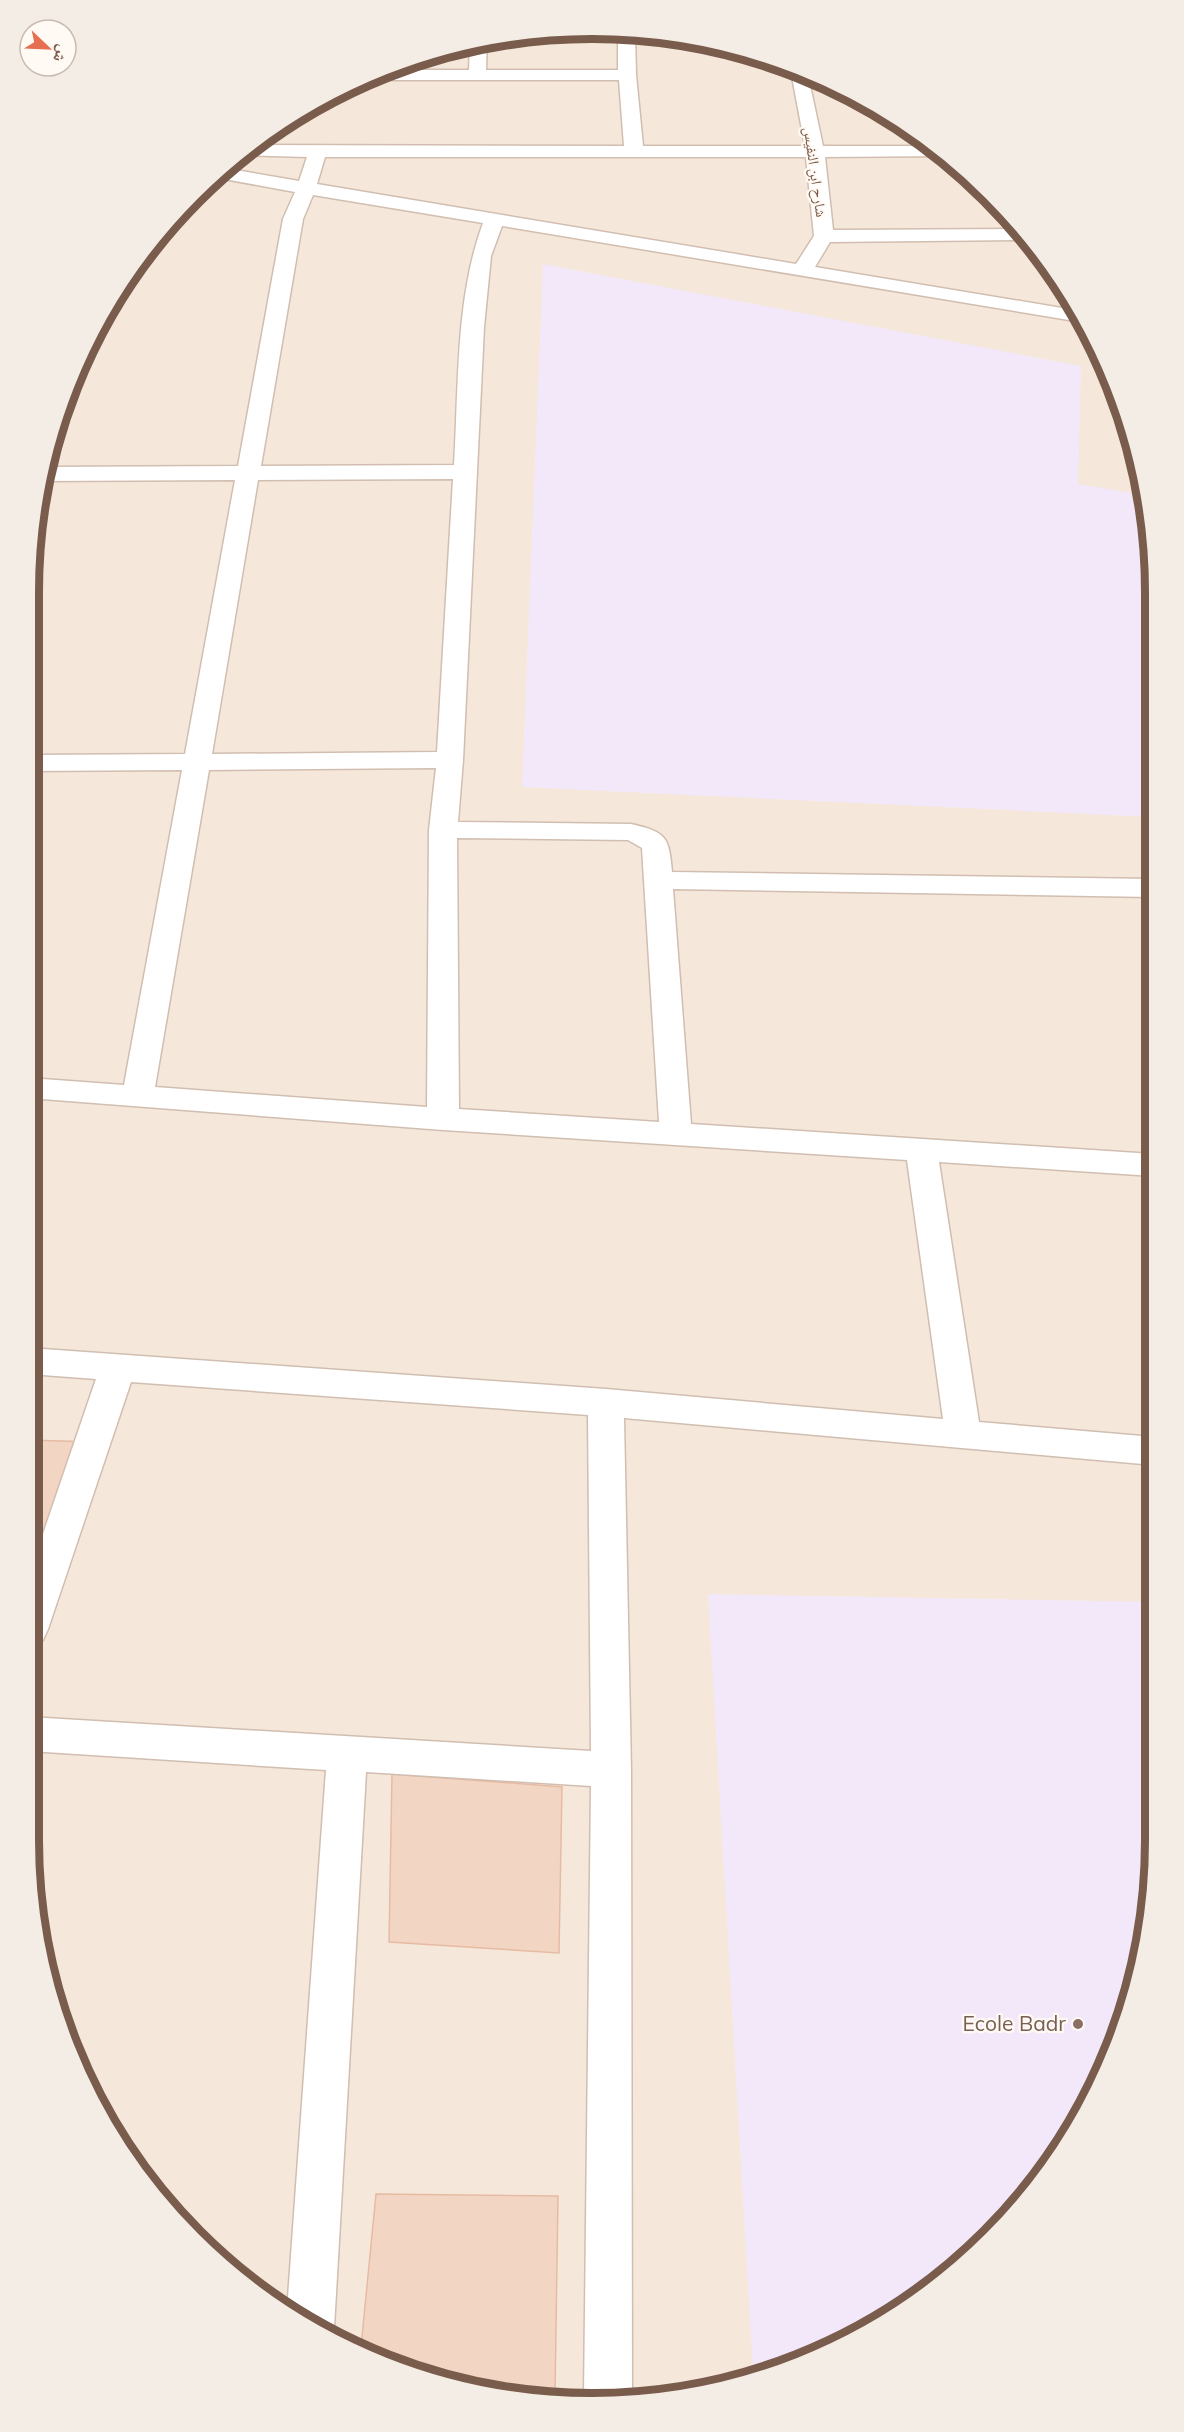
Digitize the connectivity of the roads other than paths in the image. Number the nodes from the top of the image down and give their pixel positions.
1 (626, 40) edge
2 (478, 51) edge
3 (396, 75) edge
4 (477, 75) junction
5 (627, 75) junction
6 (800, 80) edge
7 (257, 151) edge
8 (634, 151) junction
9 (814, 151) junction
10 (927, 152) edge
11 (317, 153) junction
12 (229, 175) edge
13 (307, 187) junction
14 (494, 220) junction
15 (1015, 235) edge
16 (824, 236) junction
17 (802, 271) junction
18 (1071, 316) edge
19 (466, 472) junction
20 (248, 473) junction
21 (52, 474) edge
22 (450, 760) junction
23 (196, 762) junction
24 (39, 763) edge
25 (443, 830) junction
26 (658, 880) junction
27 (1145, 888) edge
28 (39, 1089) edge
29 (138, 1095) junction
30 (443, 1119) junction
31 (675, 1135) junction
32 (921, 1149) junction
33 (1145, 1164) edge
34 (39, 1362) edge
35 (118, 1367) junction
36 (606, 1403) junction
37 (963, 1434) junction
38 (1145, 1449) edge
39 (39, 1597) edge
40 (39, 1735) edge
41 (346, 1754) junction
42 (611, 1770) junction
43 (311, 2316) edge
44 (608, 2393) edge

1 - 5 street
2 - 4 street
3 - 4 street
4 - 5 street
5 - 8 street
6 - 9 street, شارح ابن النفيس
7 - 11 street
8 - 9 street
8 - 11 street
9 - 10 street
9 - 16 street, شارح ابن النفيس
11 - 13 street
12 - 13 street
13 - 14 street
13 - 20 street
14 - 17 street
14 - 19 street
15 - 16 street
16 - 17 street, شارح ابن النفيس
17 - 18 street
19 - 20 street
19 - 22 street
20 - 21 street
20 - 23 street
22 - 23 street
22 - 25 street
23 - 24 street
23 - 29 street
25 - 26 street
25 - 30 street
26 - 27 street
26 - 31 street
28 - 29 street
29 - 30 street
30 - 31 street
31 - 32 street
32 - 33 street
32 - 37 street
34 - 35 street
35 - 36 street
35 - 39 street
36 - 37 street
36 - 42 street
37 - 38 street
40 - 41 street
41 - 42 street
41 - 43 street
42 - 44 street

